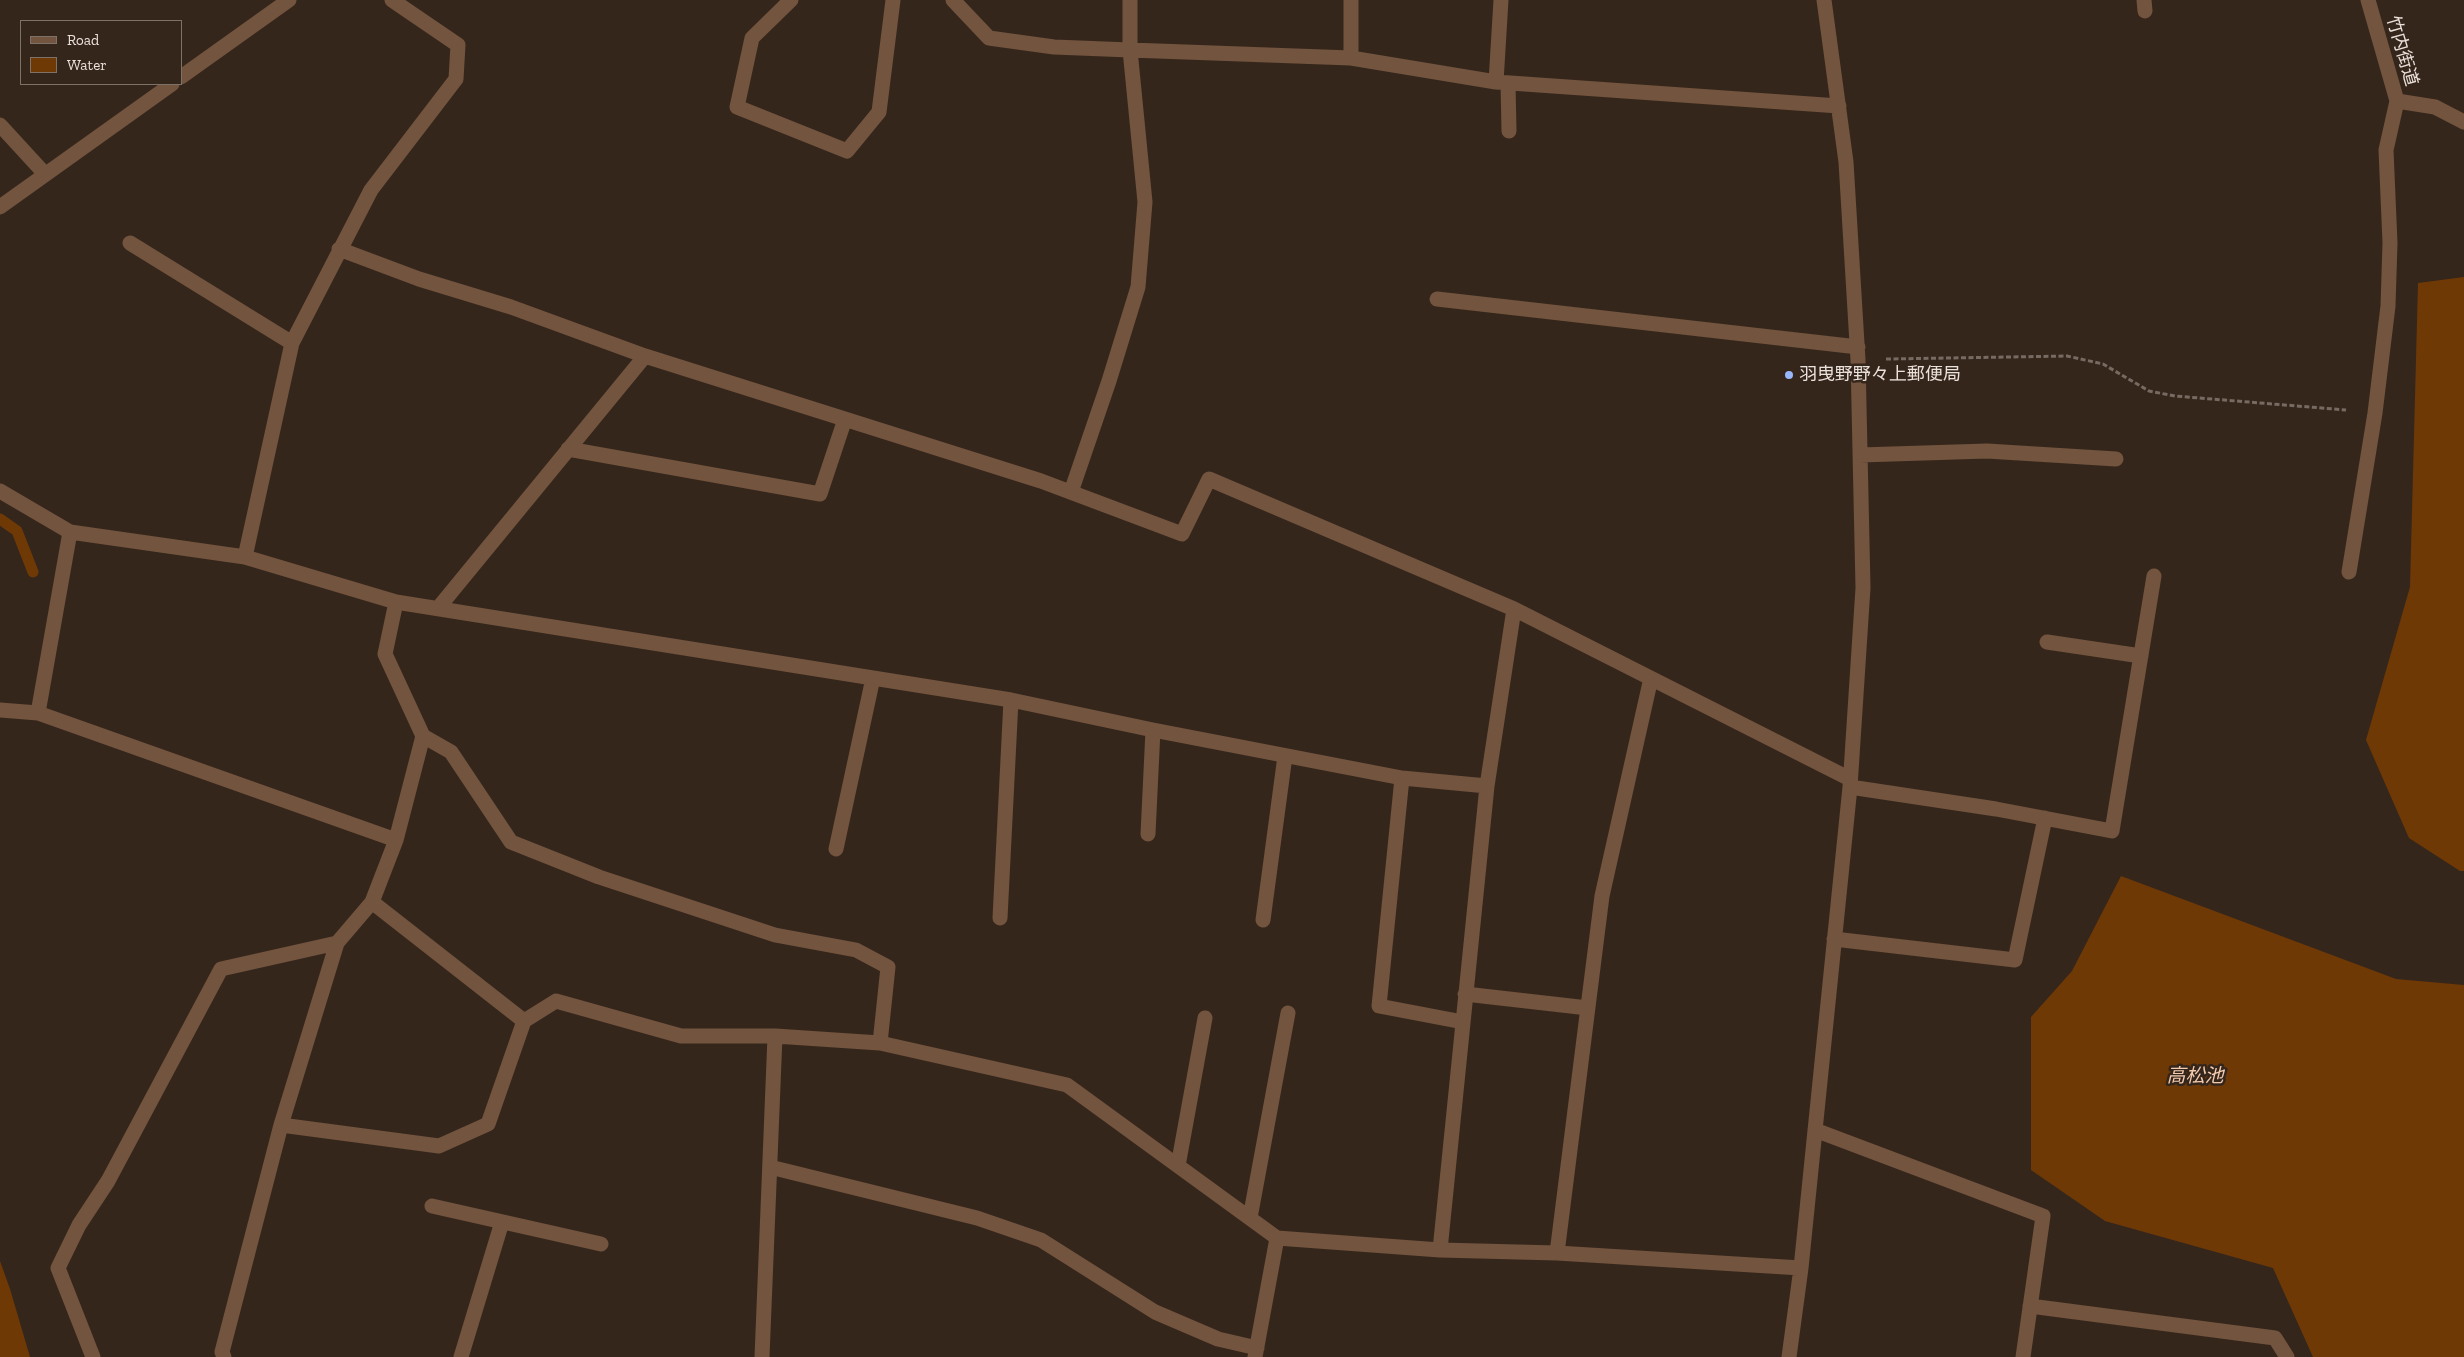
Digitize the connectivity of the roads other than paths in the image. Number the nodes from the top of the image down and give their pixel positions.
1 (289, 0) edge
2 (392, 0) edge
3 (791, 0) edge
4 (893, 0) edge
5 (952, 0) edge
6 (1130, 0) edge
7 (1351, 0) edge
8 (1501, 0) edge
9 (1824, 0) edge
10 (2368, 0) edge
11 (1130, 50) junction
12 (1351, 58) junction
13 (182, 76) edge
14 (1502, 82) junction
15 (171, 85) edge
16 (2397, 102) junction
17 (1839, 106) junction
18 (2464, 122) edge
19 (0, 125) edge
20 (1509, 131) dead end
21 (46, 174) junction
22 (0, 207) edge
23 (130, 243) dead end
24 (339, 249) junction
25 (1437, 299) dead end
26 (292, 344) junction
27 (1858, 354) junction
28 (645, 356) junction
29 (845, 419) junction
30 (568, 450) junction
31 (1860, 455) junction
32 (2116, 459) dead end
33 (0, 491) edge
34 (1071, 492) junction
35 (70, 532) junction
36 (245, 557) junction
37 (2349, 572) dead end
38 (2154, 576) dead end
39 (396, 602) junction
40 (440, 607) junction
41 (1514, 609) junction
42 (2047, 642) dead end
43 (2141, 656) junction
44 (873, 678) junction
45 (1651, 678) junction
46 (1011, 700) junction
47 (0, 710) edge
48 (38, 713) junction
49 (1153, 730) junction
50 (423, 736) junction
51 (1285, 756) junction
52 (1402, 778) junction
53 (1850, 783) junction
54 (1486, 786) junction
55 (2045, 818) junction
56 (1148, 834) dead end
57 (396, 840) junction
58 (836, 849) dead end
59 (372, 902) junction
60 (1000, 918) dead end
61 (1262, 920) dead end
62 (1834, 939) junction
63 (337, 943) junction
64 (1466, 994) junction
65 (1588, 1008) junction
66 (1288, 1013) dead end
67 (1205, 1018) dead end
68 (524, 1021) junction
69 (1463, 1022) junction
70 (776, 1036) junction
71 (880, 1043) junction
72 (281, 1125) junction
73 (1815, 1130) junction
74 (1178, 1166) junction
75 (770, 1167) junction
76 (432, 1206) dead end
77 (1250, 1218) junction
78 (502, 1222) junction
79 (1277, 1238) junction
80 (601, 1244) dead end
81 (1440, 1250) junction
82 (1557, 1253) junction
83 (1801, 1268) junction
84 (2030, 1306) junction
85 (1256, 1353) edge
86 (93, 1357) edge
87 (224, 1357) edge
88 (461, 1357) edge
89 (762, 1357) edge
90 (1789, 1357) edge
91 (2023, 1357) edge
92 (2287, 1357) edge

1 - 13 street
2 - 24 street
3 - 4 street
5 - 11 street
6 - 11 street
7 - 12 street
8 - 14 street
9 - 17 street
10 - 16 street, 竹内街道
11 - 12 street
11 - 34 street
12 - 14 street
14 - 17 street
14 - 20 street
15 - 21 street
16 - 18 street, 竹内街道
16 - 37 street
17 - 27 street
19 - 21 street
21 - 22 street
23 - 26 street
24 - 26 street
24 - 28 street
25 - 27 street
26 - 36 street
27 - 31 street
28 - 29 street
28 - 30 street
29 - 30 street
29 - 34 street
30 - 40 street
31 - 32 street
31 - 53 street
33 - 35 street
34 - 41 street
35 - 36 street
35 - 48 street
36 - 39 street
38 - 43 street
39 - 40 street
39 - 50 street
40 - 44 street
41 - 45 street
41 - 54 street
42 - 43 street
43 - 55 street
44 - 46 street
44 - 58 street
45 - 53 street
45 - 65 street
46 - 49 street
46 - 60 street
47 - 48 street
48 - 57 street
49 - 51 street
49 - 56 street
50 - 57 street
50 - 71 street
51 - 52 street
51 - 61 street
52 - 54 street
52 - 69 street
53 - 55 street
53 - 62 street
54 - 64 street
55 - 62 street
57 - 59 street
59 - 63 street
59 - 68 street
62 - 73 street
63 - 72 street
63 - 86 street
64 - 65 street
64 - 69 street
65 - 82 street
66 - 77 street
67 - 74 street
68 - 70 street
68 - 72 street
69 - 81 street
70 - 71 street
70 - 75 street
71 - 74 street
72 - 87 street
73 - 83 street
73 - 84 street
74 - 77 street
75 - 85 street
75 - 89 street
76 - 78 street
77 - 79 street
78 - 80 street
78 - 88 street
79 - 81 street
79 - 85 street
81 - 82 street
82 - 83 street
83 - 90 street
84 - 91 street
84 - 92 street

